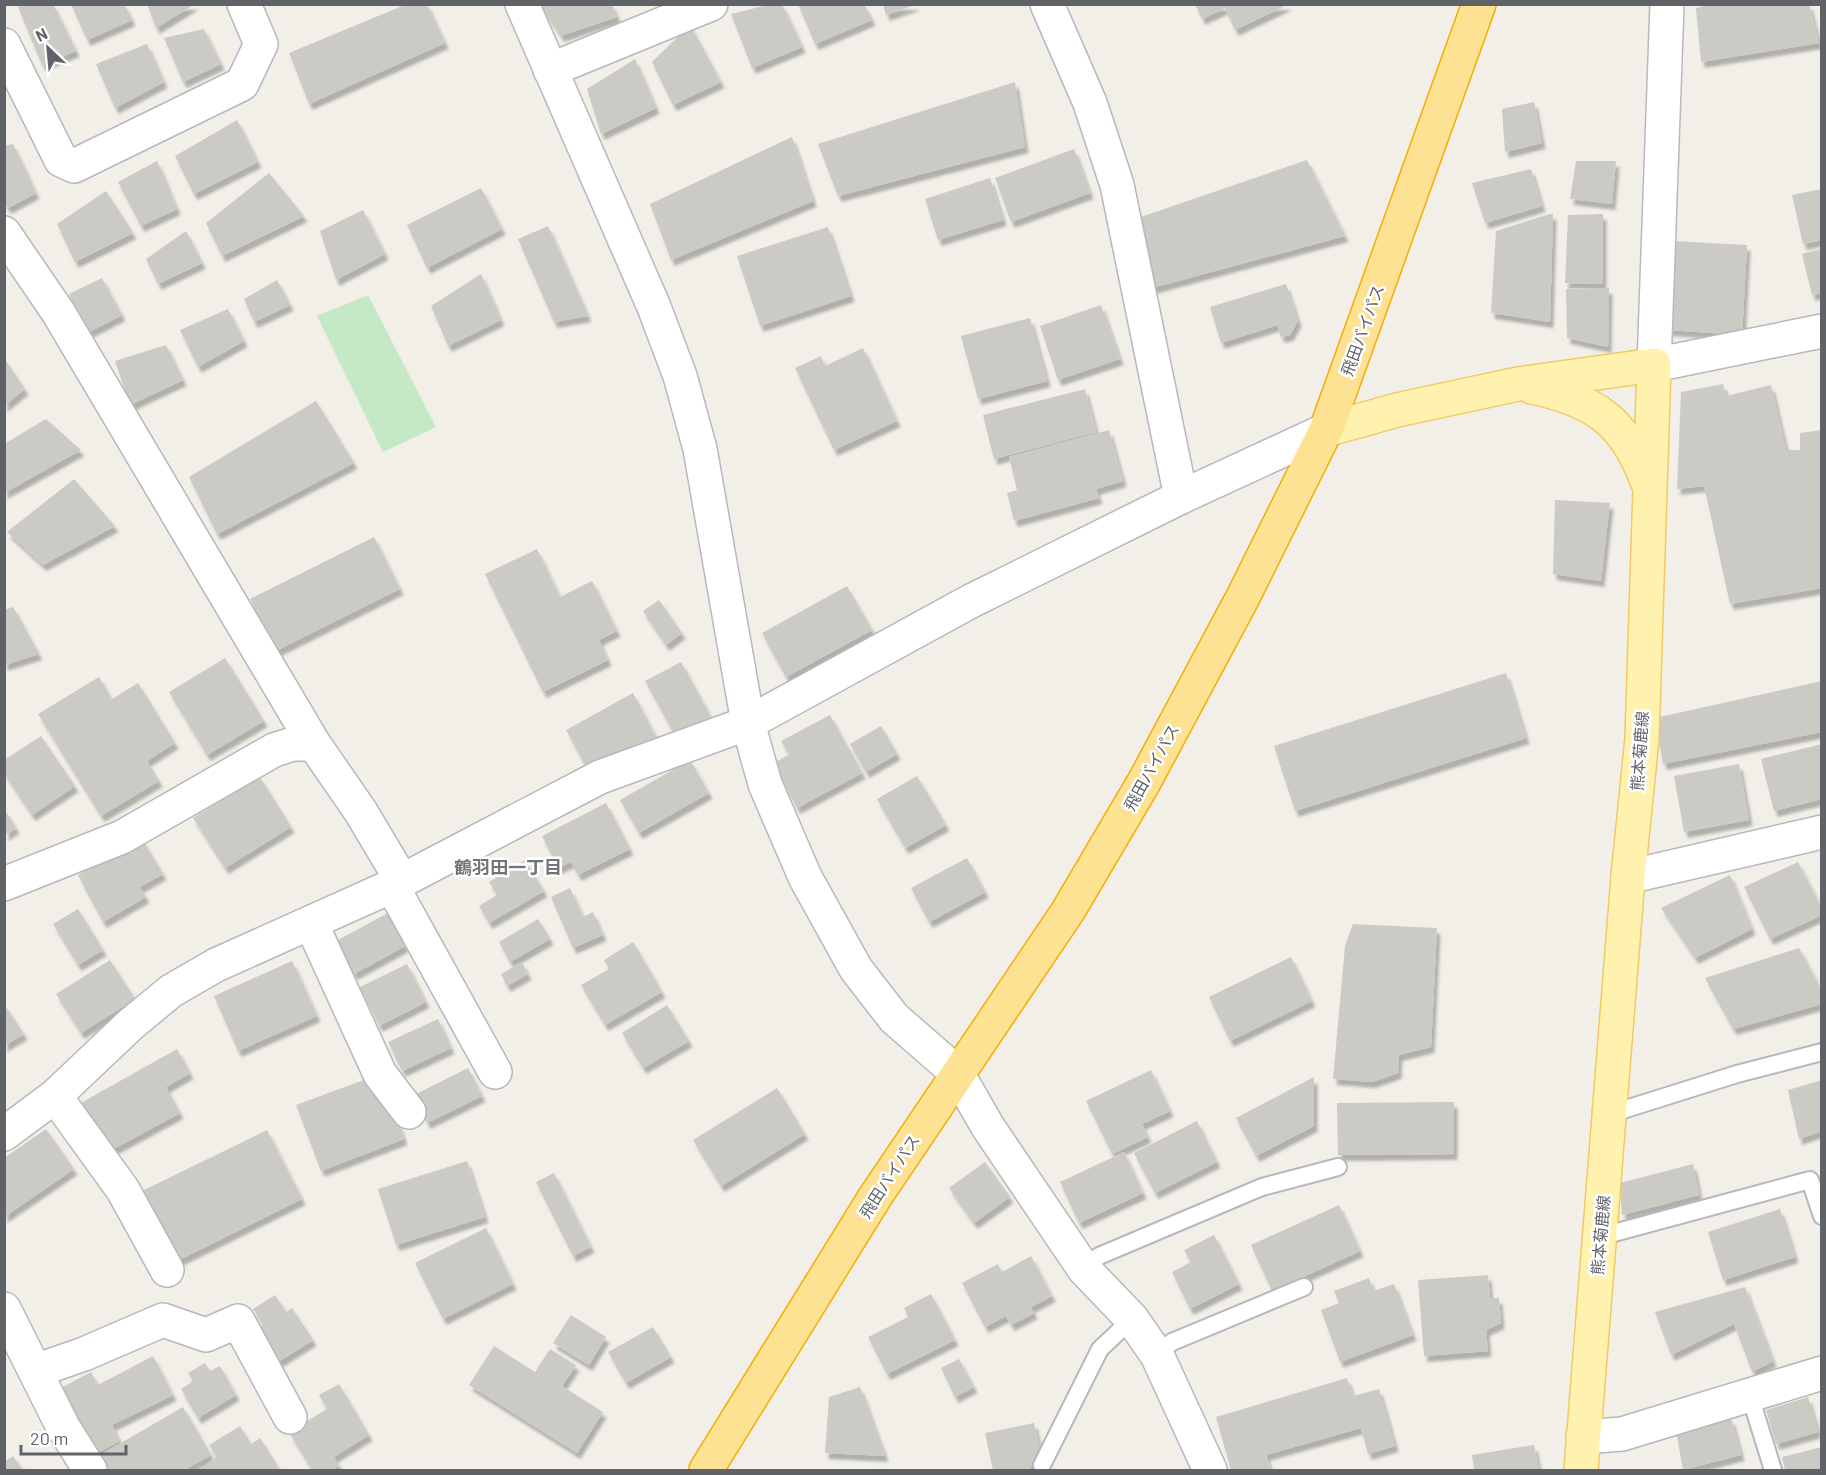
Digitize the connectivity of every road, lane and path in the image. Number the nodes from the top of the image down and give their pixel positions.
1 (244, 4) edge
2 (522, 4) edge
3 (711, 4) edge
4 (1047, 4) edge
5 (1479, 4) edge
6 (1667, 4) edge
7 (4, 45) edge
8 (550, 70) junction
9 (4, 233) edge
10 (1821, 331) edge
11 (1654, 365) junction
12 (1518, 384) junction
13 (1326, 430) junction
14 (1650, 489) junction
15 (1180, 497) junction
16 (748, 723) junction
17 (314, 744) junction
18 (1821, 832) edge
19 (1628, 877) junction
20 (4, 884) edge
21 (397, 884) junction
22 (311, 923) junction
23 (1821, 1052) edge
24 (495, 1072) dead end
25 (957, 1073) junction
26 (54, 1096) junction
27 (409, 1112) dead end
28 (1610, 1114) junction
29 (4, 1134) edge
30 (1338, 1167) dead end
31 (1821, 1216) edge
32 (1599, 1237) junction
33 (1084, 1269) junction
34 (167, 1270) dead end
35 (1304, 1287) dead end
36 (4, 1309) edge
37 (1132, 1320) junction
38 (1157, 1355) junction
39 (35, 1371) junction
40 (1821, 1373) edge
41 (1750, 1396) junction
42 (290, 1417) dead end
43 (1583, 1437) junction
44 (1042, 1465) dead end
45 (90, 1470) edge
46 (706, 1470) edge
47 (1210, 1470) edge
48 (1581, 1470) edge
49 (1773, 1470) edge

1 - 7 street
2 - 8 street
3 - 8 street
4 - 15 street
5 - 13 highway, 飛田バイパス
6 - 11 street
8 - 16 street
9 - 17 street
10 - 11 street
11 - 12 main road
11 - 14 main road, 熊本菊鹿線
12 - 13 main road
12 - 14 main road
13 - 15 street
13 - 25 highway, 飛田バイパス
14 - 19 main road, 熊本菊鹿線
15 - 16 street
16 - 21 street
16 - 25 street
17 - 20 street
17 - 21 street
18 - 19 street
19 - 28 main road, 熊本菊鹿線
21 - 22 street
21 - 24 street
22 - 26 street
22 - 27 street
23 - 28 lane
25 - 33 street
25 - 46 highway, 飛田バイパス
26 - 29 street
26 - 34 street
28 - 32 main road, 熊本菊鹿線
30 - 33 lane
31 - 32 lane
32 - 43 main road, 熊本菊鹿線
33 - 37 street
35 - 38 lane
36 - 39 street
37 - 38 street
37 - 44 lane
38 - 47 street
39 - 42 street
39 - 45 street
40 - 41 street
41 - 43 street
41 - 49 lane
43 - 48 main road, 熊本菊鹿線

